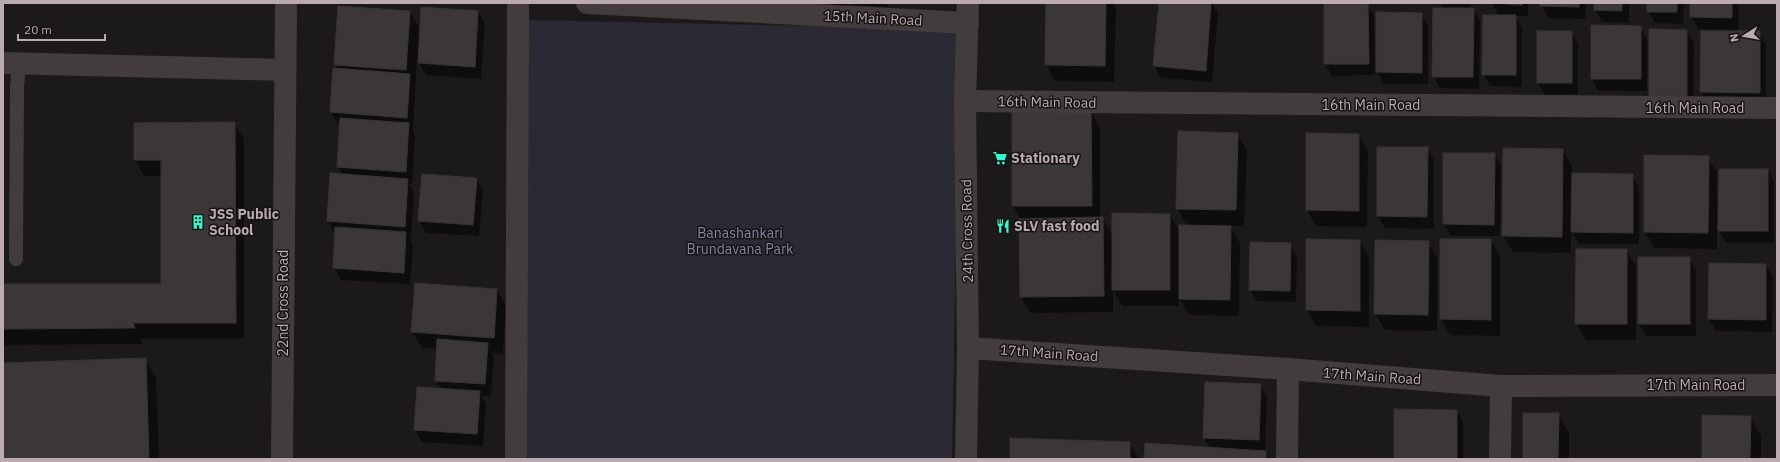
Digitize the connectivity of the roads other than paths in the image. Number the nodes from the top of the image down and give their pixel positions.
1 (286, 3) edge
2 (518, 3) edge
3 (587, 3) edge
4 (968, 13) edge
5 (11, 62) edge
6 (285, 70) junction
7 (965, 101) junction
8 (1777, 108) edge
9 (16, 258) dead end
10 (968, 348) junction
11 (1288, 369) junction
12 (1777, 385) edge
13 (1501, 386) junction
14 (282, 459) edge
15 (516, 459) edge
16 (966, 459) edge
17 (1287, 459) edge
18 (1500, 459) edge

1 - 6 street, 22nd Cross Road
2 - 15 street
3 - 4 street, 15th Main Road
4 - 7 street, 24th Cross Road
5 - 6 street
5 - 9 lane
6 - 14 street, 22nd Cross Road
7 - 8 street, 16th Main Road
7 - 10 street, 24th Cross Road
10 - 11 street, 17th Main Road
10 - 16 street, 24th Cross Road
11 - 13 street, 17th Main Road
11 - 17 street
12 - 13 street, 17th Main Road
13 - 18 street

